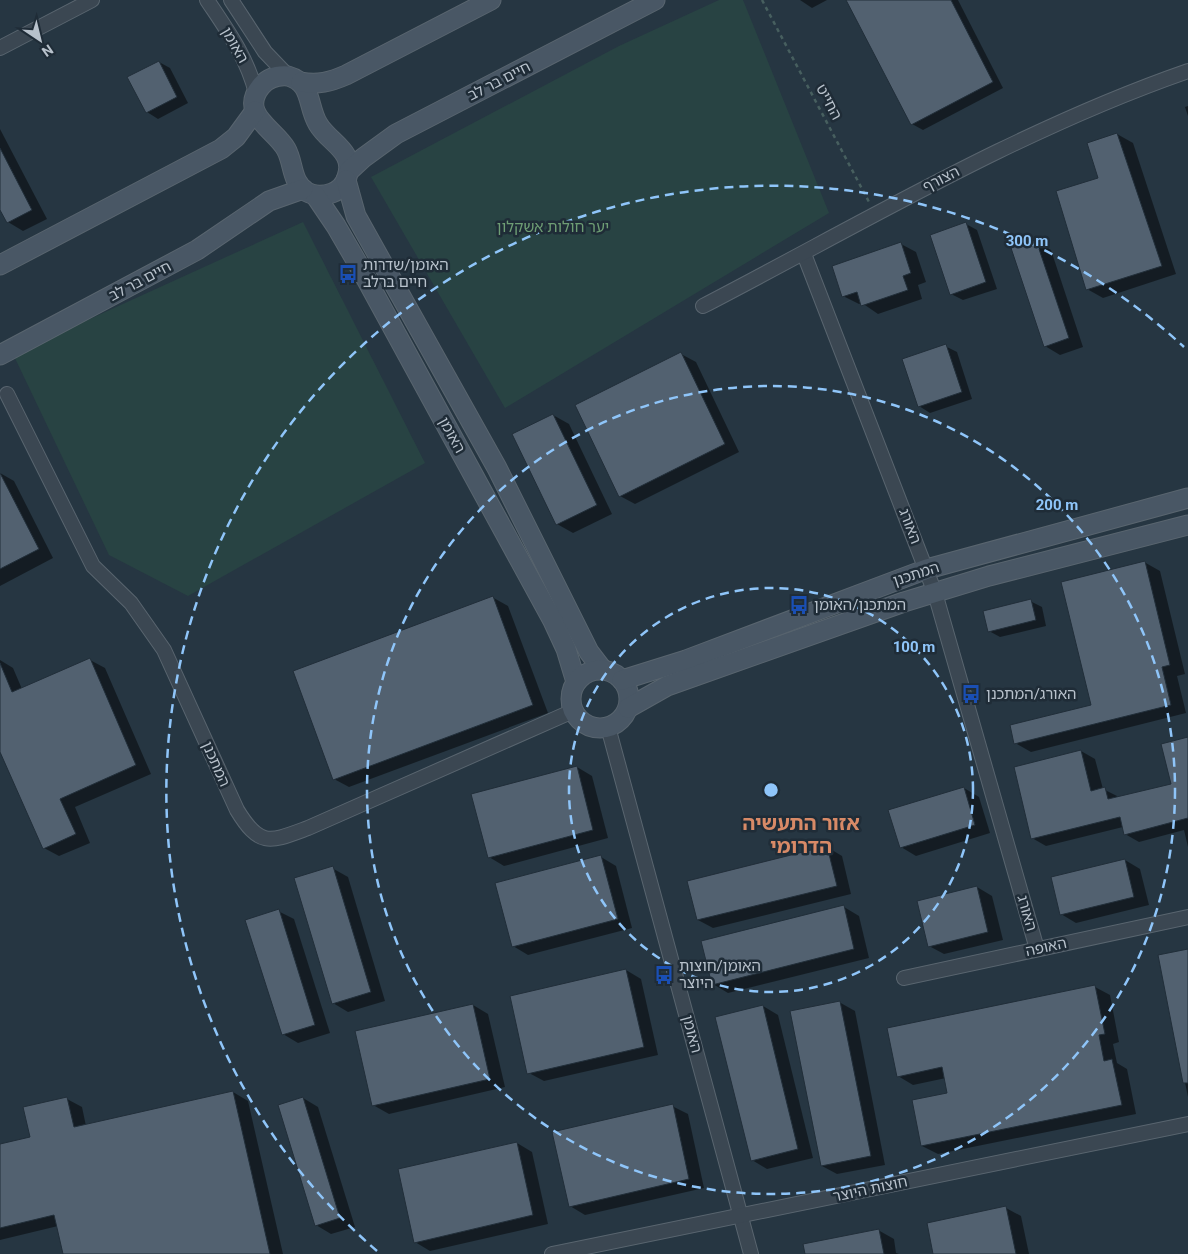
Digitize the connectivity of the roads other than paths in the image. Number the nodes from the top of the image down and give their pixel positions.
1 (92, 0) edge
2 (207, 0) edge
3 (231, 0) edge
4 (491, 0) edge
5 (655, 0) edge
6 (0, 48) edge
7 (1188, 71) edge
8 (294, 79) junction
9 (256, 102) junction
10 (347, 176) junction
11 (309, 192) junction
12 (804, 254) junction
13 (0, 265) edge
14 (703, 306) dead end
15 (0, 355) edge
16 (7, 394) dead end
17 (1188, 498) edge
18 (1188, 525) edge
19 (927, 569) junction
20 (935, 593) junction
21 (602, 669) junction
22 (622, 680) junction
23 (576, 682) junction
24 (628, 708) junction
25 (573, 711) junction
26 (608, 727) junction
27 (1188, 917) edge
28 (1037, 949) junction
29 (904, 978) dead end
30 (1188, 1124) edge
31 (742, 1215) junction
32 (552, 1254) edge
33 (751, 1254) edge

1 - 6 street
2 - 9 street, האומן
3 - 8 street, האומן
4 - 8 street
5 - 10 street, חיים בר לב
7 - 12 street, הצורף
8 - 9 street
8 - 10 street, האומן
9 - 11 street, האומן
9 - 13 street
10 - 11 street, חיים בר לב
10 - 21 street, האומן
11 - 15 street, חיים בר לב
11 - 23 street, האומן
12 - 14 street, הצורף
12 - 19 street, האורג
16 - 25 street, המתכנן
17 - 19 street, המתכנן
18 - 20 street, המתכנן
19 - 20 street, האורג
19 - 22 street, המתכנן
20 - 24 street, המתכנן
20 - 28 street, האורג
21 - 22 street
21 - 23 street
22 - 24 street
23 - 25 street
24 - 26 street
25 - 26 street
26 - 31 street, האומן
27 - 28 street, האופה
28 - 29 street, האופה
30 - 31 street, חוצות היוצר
31 - 32 street, חוצות היוצר
31 - 33 street, האומן

